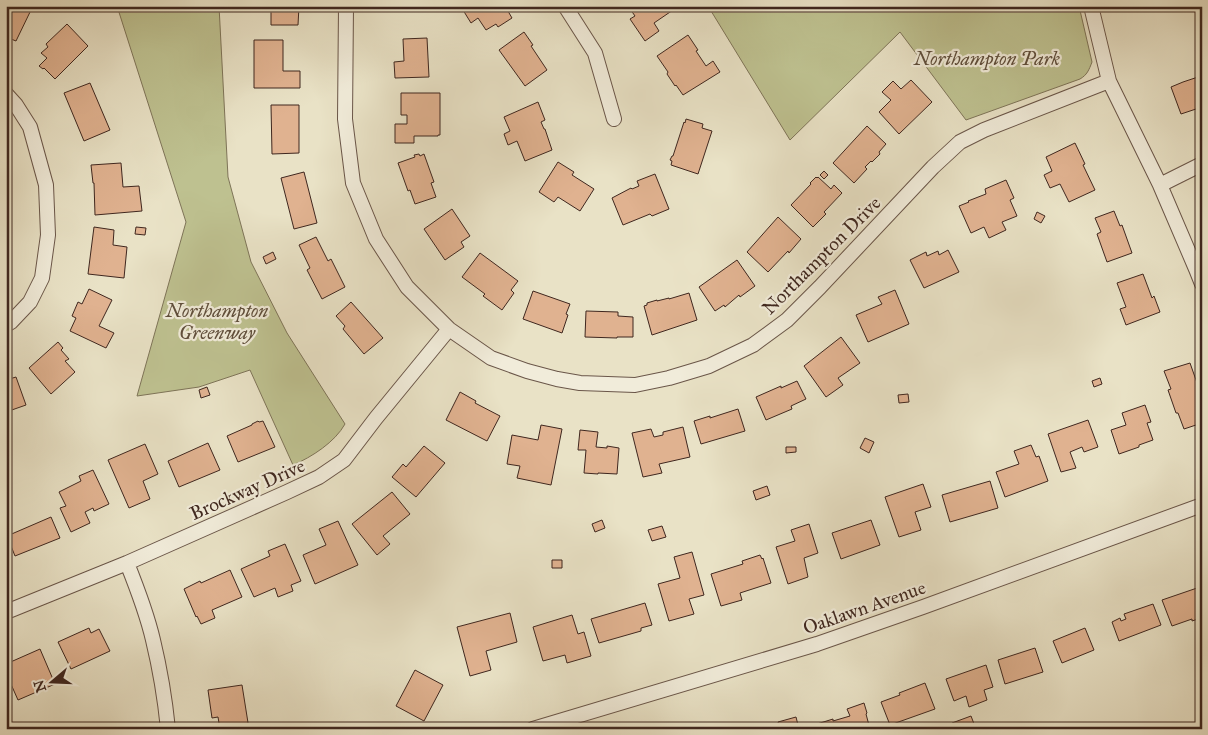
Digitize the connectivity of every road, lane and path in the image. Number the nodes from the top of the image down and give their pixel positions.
1 (346, 6) edge
2 (565, 6) edge
3 (1091, 6) edge
4 (1109, 81) junction
5 (6, 94) edge
6 (614, 118) dead end
7 (1202, 164) edge
8 (1160, 185) junction
9 (1202, 284) edge
10 (6, 325) edge
11 (450, 329) junction
12 (1202, 504) edge
13 (127, 563) junction
14 (6, 612) edge
15 (168, 729) edge
16 (533, 729) edge

1 - 11 street, Northampton Drive
2 - 6 street
3 - 4 street
4 - 8 street
4 - 11 street, Northampton Drive
5 - 10 street
7 - 8 street
8 - 9 street
11 - 13 street, Brockway Drive
12 - 16 street, Oaklawn Avenue
13 - 14 street, Brockway Drive
13 - 15 street

